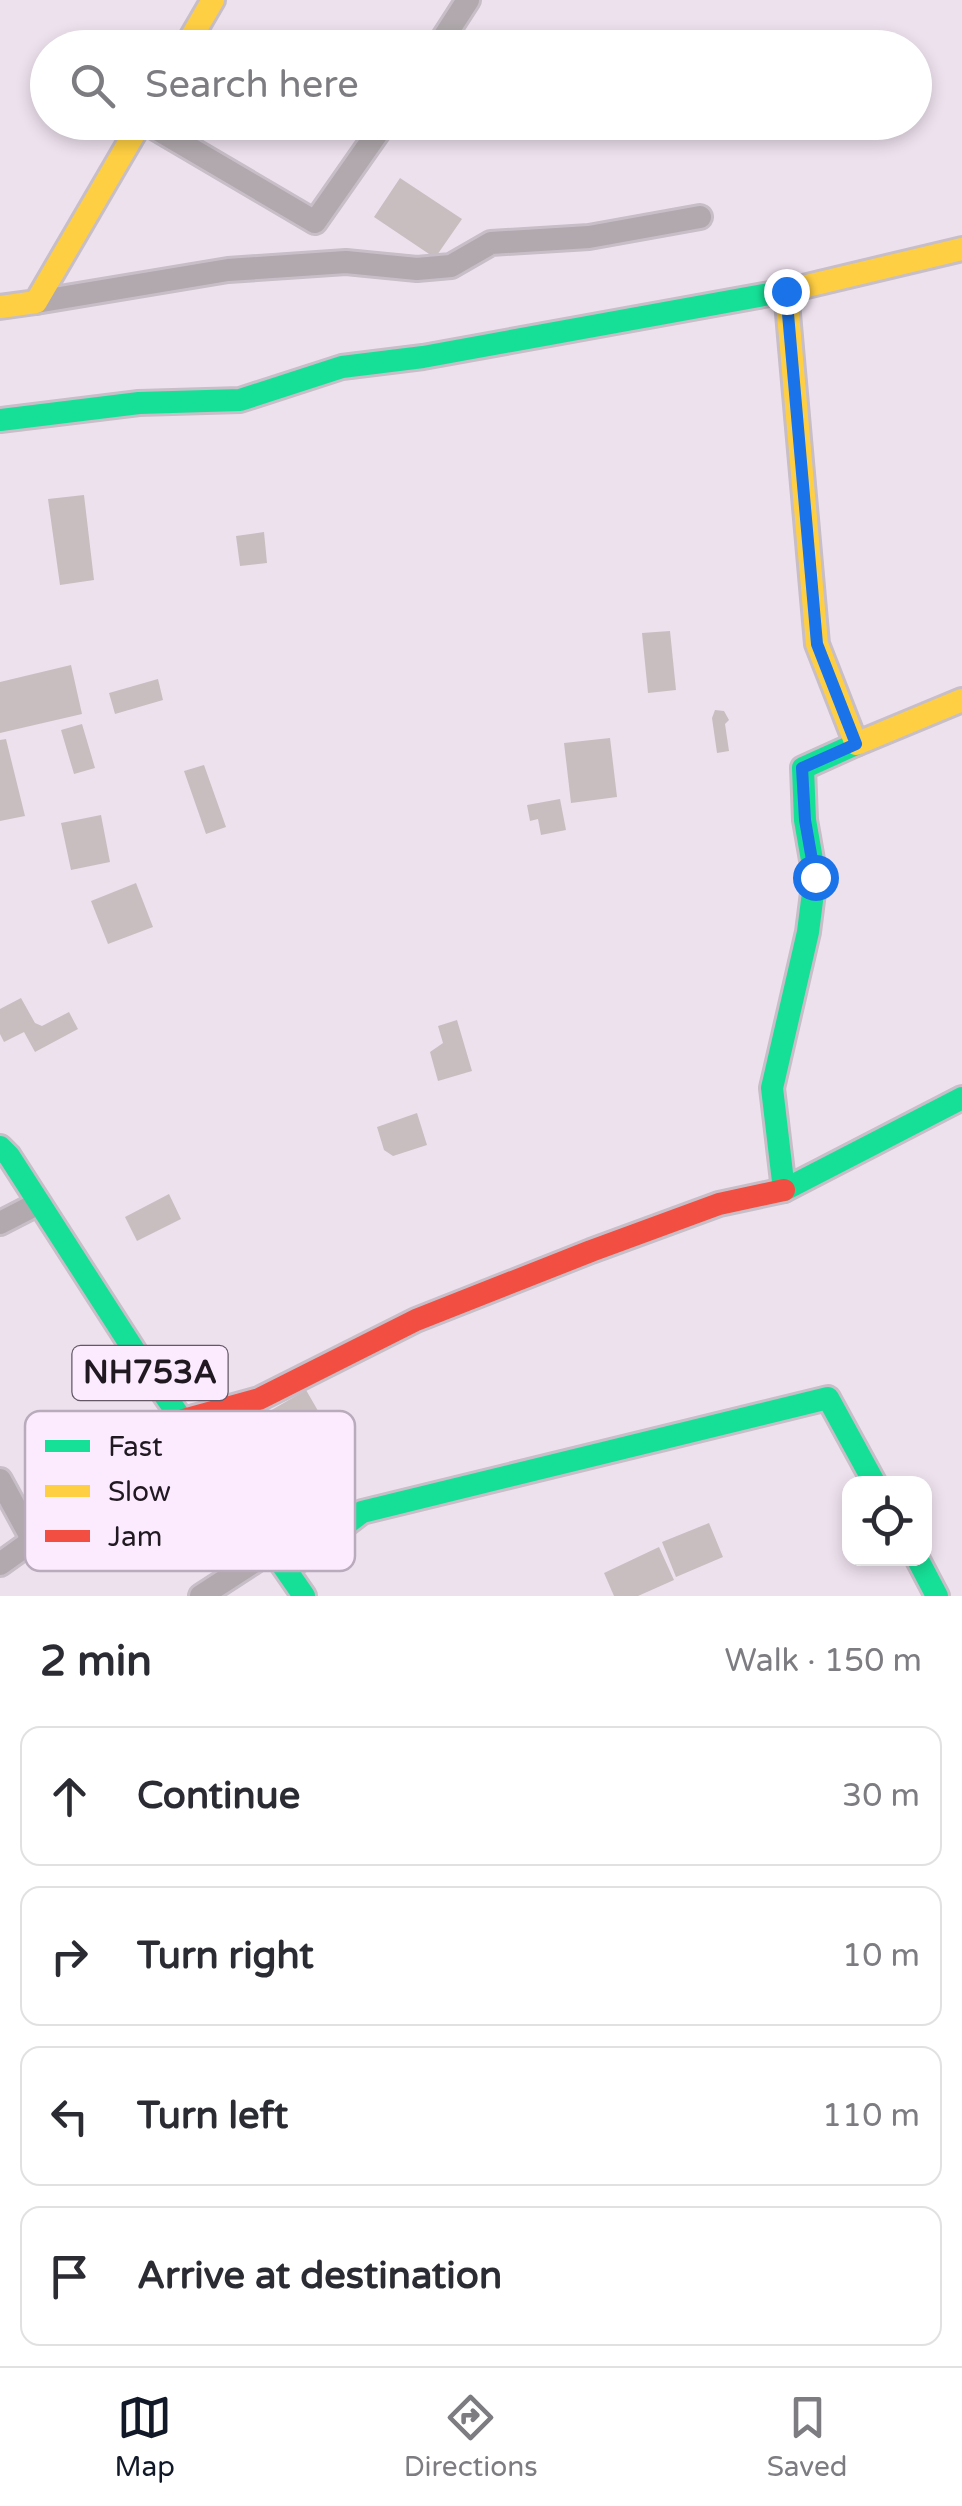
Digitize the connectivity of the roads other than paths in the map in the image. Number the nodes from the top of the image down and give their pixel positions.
1 (213, 0) edge
2 (468, 0) edge
3 (196, 30) edge
4 (449, 30) edge
5 (133, 140) edge
6 (175, 140) edge
7 (372, 140) edge
8 (700, 217) dead end
9 (315, 222) junction
10 (962, 249) edge
11 (320, 264) junction
12 (786, 291) junction
13 (36, 302) junction
14 (0, 307) edge
15 (0, 420) edge
16 (962, 700) edge
17 (856, 744) junction
18 (962, 1098) edge
19 (0, 1147) edge
20 (784, 1190) junction
21 (37, 1204) junction
22 (0, 1224) edge
23 (177, 1411) edge
24 (216, 1411) edge
25 (871, 1476) edge
26 (0, 1480) edge
27 (355, 1517) edge
28 (25, 1526) edge
29 (25, 1546) edge
30 (0, 1564) edge
31 (921, 1566) edge
32 (240, 1571) edge
33 (287, 1571) edge
34 (202, 1596) edge
35 (304, 1596) edge
36 (938, 1596) edge

1 - 3 main road
2 - 4 street
5 - 13 main road
6 - 9 street
7 - 9 street
8 - 11 street
9 - 11 street
10 - 12 main road
11 - 13 street
12 - 15 main road
12 - 17 main road
13 - 14 main road
16 - 17 main road
17 - 20 main road
18 - 20 main road
19 - 21 main road, NH753A
20 - 24 main road
21 - 22 street
21 - 23 main road, NH753A
25 - 27 main road
26 - 28 street
29 - 30 street
31 - 36 main road
32 - 34 street
33 - 35 main road, NH753A

